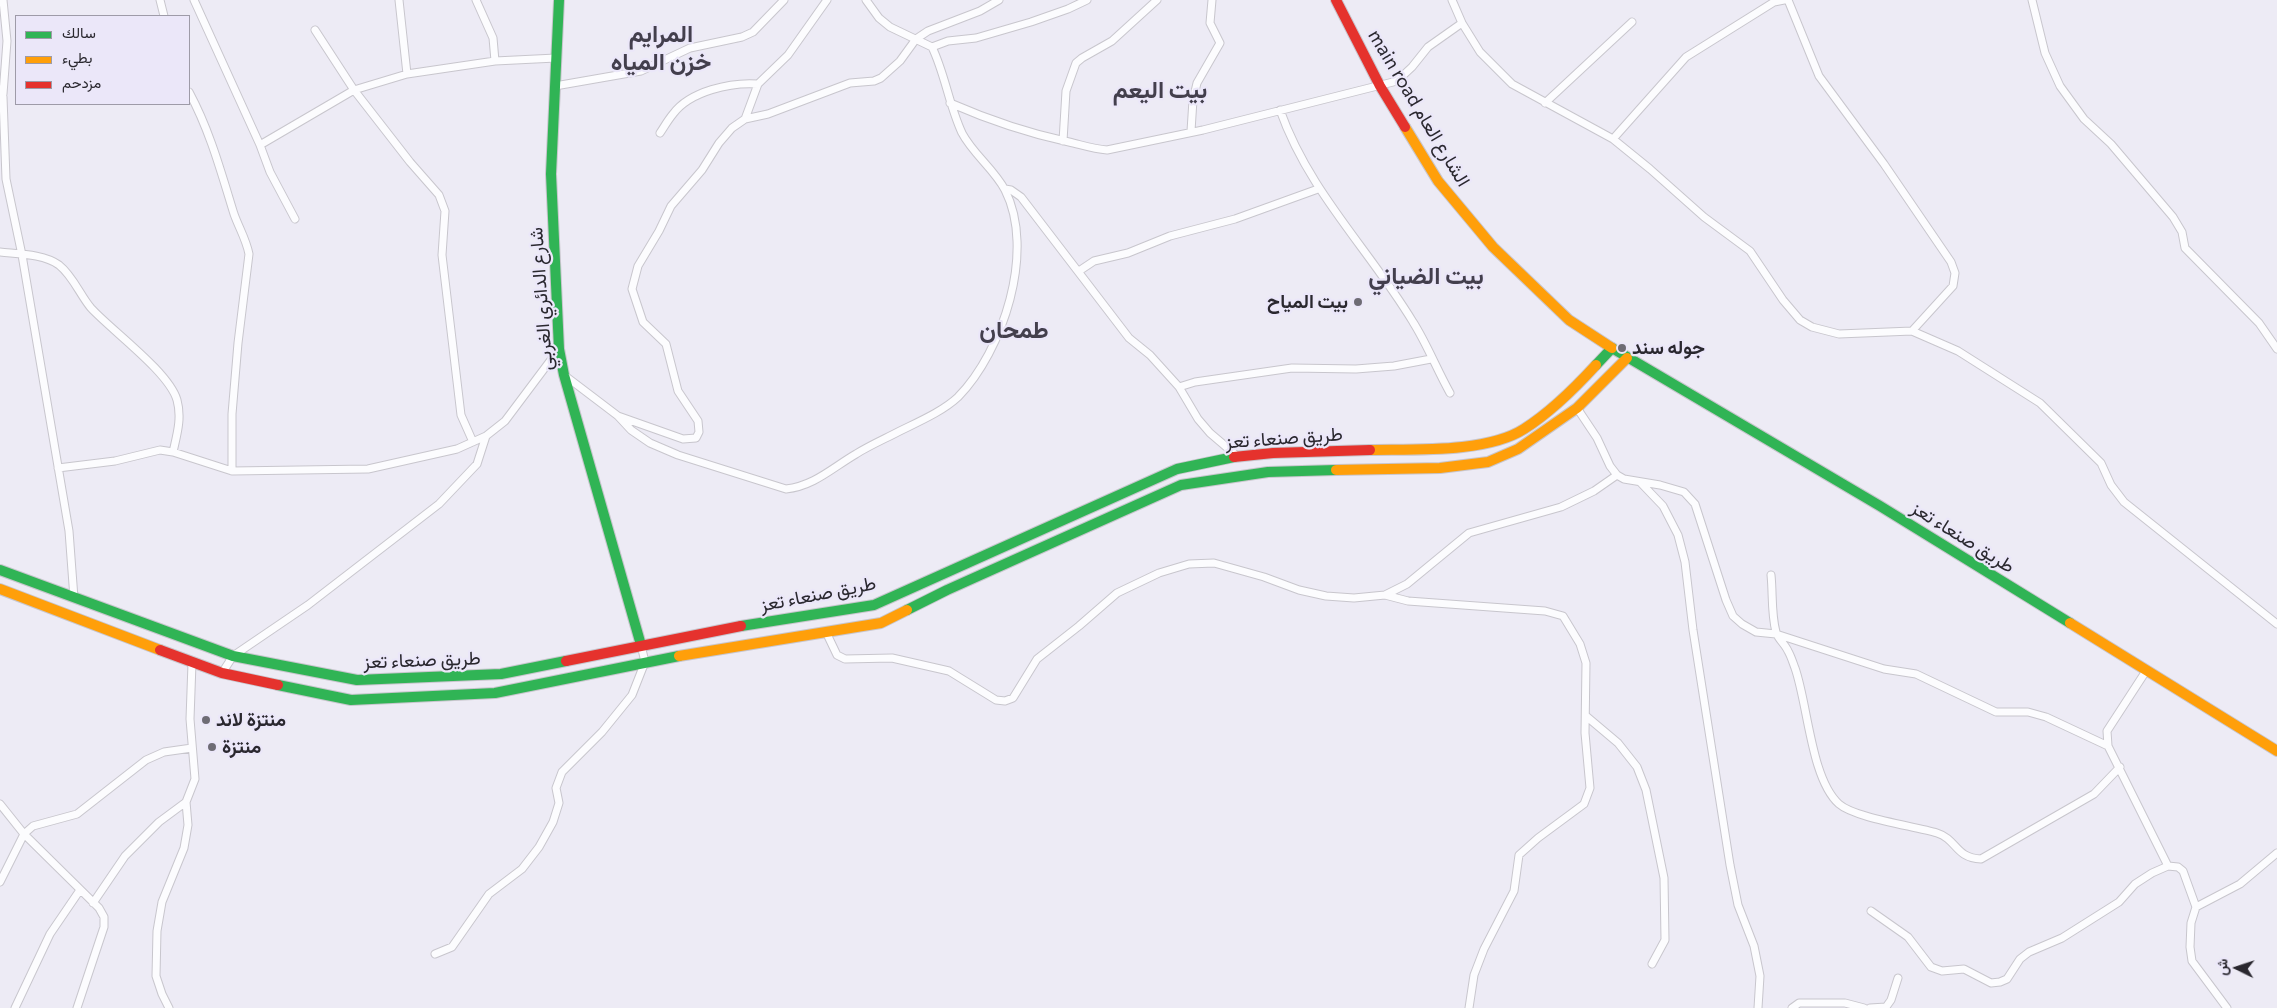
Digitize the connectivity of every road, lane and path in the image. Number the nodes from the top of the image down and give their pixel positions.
1 (3, 0) edge
2 (160, 0) edge
3 (205, 0) edge
4 (399, 0) edge
5 (476, 0) edge
6 (559, 0) edge
7 (784, 0) edge
8 (828, 0) edge
9 (866, 0) edge
10 (999, 0) edge
11 (1088, 0) edge
12 (1157, 0) edge
13 (1212, 0) edge
14 (1336, 0) edge
15 (1452, 0) edge
16 (1784, 0) edge
17 (1788, 0) edge
18 (2032, 0) edge
19 (195, 2) edge
20 (164, 15) edge
21 (1632, 22) dead end
22 (1462, 23) junction
23 (316, 30) dead end
24 (916, 39) junction
25 (932, 47) junction
26 (556, 58) junction
27 (495, 61) junction
28 (407, 74) junction
29 (758, 84) junction
30 (555, 86) junction
31 (1380, 86) junction
32 (0, 89) edge
33 (354, 90) junction
34 (190, 94) edge
35 (3, 97) junction
36 (1545, 102) junction
37 (950, 103) junction
38 (1280, 110) junction
39 (745, 119) junction
40 (1191, 132) junction
41 (660, 133) dead end
42 (1613, 139) junction
43 (1063, 141) junction
44 (260, 145) junction
45 (3, 179) edge
46 (1005, 189) junction
47 (1318, 189) junction
48 (295, 219) dead end
49 (0, 252) edge
50 (22, 255) junction
51 (1079, 271) junction
52 (1912, 331) junction
53 (1612, 348) junction
54 (2277, 348) edge
55 (559, 350) junction
56 (1628, 358) junction
57 (1431, 359) junction
58 (564, 375) junction
59 (1179, 387) junction
60 (1450, 393) dead end
61 (1577, 408) junction
62 (618, 416) junction
63 (486, 436) junction
64 (473, 442) junction
65 (173, 452) junction
66 (1237, 456) junction
67 (58, 468) junction
68 (232, 472) junction
69 (1239, 475) junction
70 (1617, 475) junction
71 (1641, 483) junction
72 (0, 570) edge
73 (1771, 575) dead end
74 (0, 590) edge
75 (1385, 595) junction
76 (74, 598) junction
77 (67, 616) junction
78 (2277, 624) edge
79 (826, 632) junction
80 (1776, 634) junction
81 (640, 645) junction
82 (233, 656) junction
83 (645, 662) junction
84 (192, 663) junction
85 (2146, 671) junction
86 (222, 674) junction
87 (1586, 716) junction
88 (2108, 746) junction
89 (192, 748) junction
90 (2277, 751) edge
91 (2120, 767) junction
92 (186, 802) junction
93 (0, 804) edge
94 (24, 834) junction
95 (2277, 853) edge
96 (2168, 866) junction
97 (0, 882) edge
98 (80, 890) junction
99 (93, 902) junction
100 (2196, 906) junction
101 (1871, 911) dead end
102 (435, 954) dead end
103 (1652, 964) dead end
104 (1898, 978) dead end
105 (15, 1008) edge
106 (76, 1008) edge
107 (169, 1008) edge
108 (1468, 1008) edge
109 (1758, 1008) edge
110 (1792, 1008) edge
111 (1864, 1008) edge
112 (1870, 1008) edge
113 (2227, 1008) edge

1 - 35 street
2 - 20 street
3 - 19 street
4 - 28 street
5 - 27 street
6 - 26 main road, شارع الدائري الغربي
7 - 30 street
8 - 29 street
9 - 24 street
10 - 24 street
11 - 25 street
12 - 43 street
13 - 40 street
14 - 31 main road, main road الشارع العام
15 - 22 street
16 - 42 street
17 - 52 street
18 - 54 street
19 - 44 street
21 - 36 street
22 - 31 street
22 - 36 street
23 - 33 street
24 - 25 street
24 - 39 street
25 - 37 street
26 - 27 street
26 - 30 main road, شارع الدائري الغربي
27 - 28 street
28 - 33 street
29 - 39 street
29 - 41 street
30 - 55 main road, شارع الدائري الغربي
31 - 38 street
31 - 53 main road, main road الشارع العام
32 - 35 street
33 - 44 street
33 - 64 street
34 - 68 street
35 - 45 street
36 - 42 street
37 - 43 street
37 - 46 street
38 - 40 street
38 - 47 street
39 - 62 street
40 - 43 street
42 - 52 street
44 - 48 street
45 - 50 street
46 - 51 street
46 - 62 street
47 - 51 street
47 - 57 street
49 - 50 street
50 - 65 street
50 - 67 street
51 - 59 street
52 - 78 street
53 - 56 main road, طريق صنعاء تعز
53 - 66 main road, طريق صنعاء تعز
55 - 58 main road, شارع الدائري الغربي
55 - 63 street
56 - 61 main road, طريق صنعاء تعز
56 - 85 main road, طريق صنعاء تعز
57 - 59 street
57 - 60 street
58 - 62 street
58 - 81 main road, شارع الدائري الغربي
59 - 66 street
61 - 69 main road, طريق صنعاء تعز
61 - 70 street
63 - 64 street
63 - 82 street
64 - 68 street
65 - 67 street
65 - 68 street
66 - 69 main road
66 - 81 main road, طريق صنعاء تعز
67 - 76 street
69 - 79 main road, طريق صنعاء تعز
70 - 71 street
70 - 75 street
71 - 80 street
71 - 109 street
72 - 76 main road, طريق صنعاء تعز
73 - 80 street
74 - 77 main road, طريق صنعاء تعز
75 - 79 street
75 - 87 street
76 - 77 main road
76 - 82 main road, طريق صنعاء تعز
77 - 84 main road, طريق صنعاء تعز
79 - 83 main road, طريق صنعاء تعز
80 - 88 street
80 - 91 street
81 - 82 main road, طريق صنعاء تعز
81 - 83 street
82 - 86 street
83 - 86 main road, طريق صنعاء تعز
83 - 102 street
84 - 86 main road, طريق صنعاء تعز
84 - 89 street
85 - 88 street
85 - 90 main road, طريق صنعاء تعز
87 - 103 street
87 - 108 street
88 - 91 street
89 - 92 street
89 - 94 street
91 - 96 street
92 - 99 street
92 - 107 street
93 - 94 street
94 - 97 street
94 - 98 street
95 - 100 street
96 - 100 street
96 - 101 street
98 - 99 street
98 - 105 street
99 - 106 street
100 - 113 street
104 - 112 street
110 - 111 street

